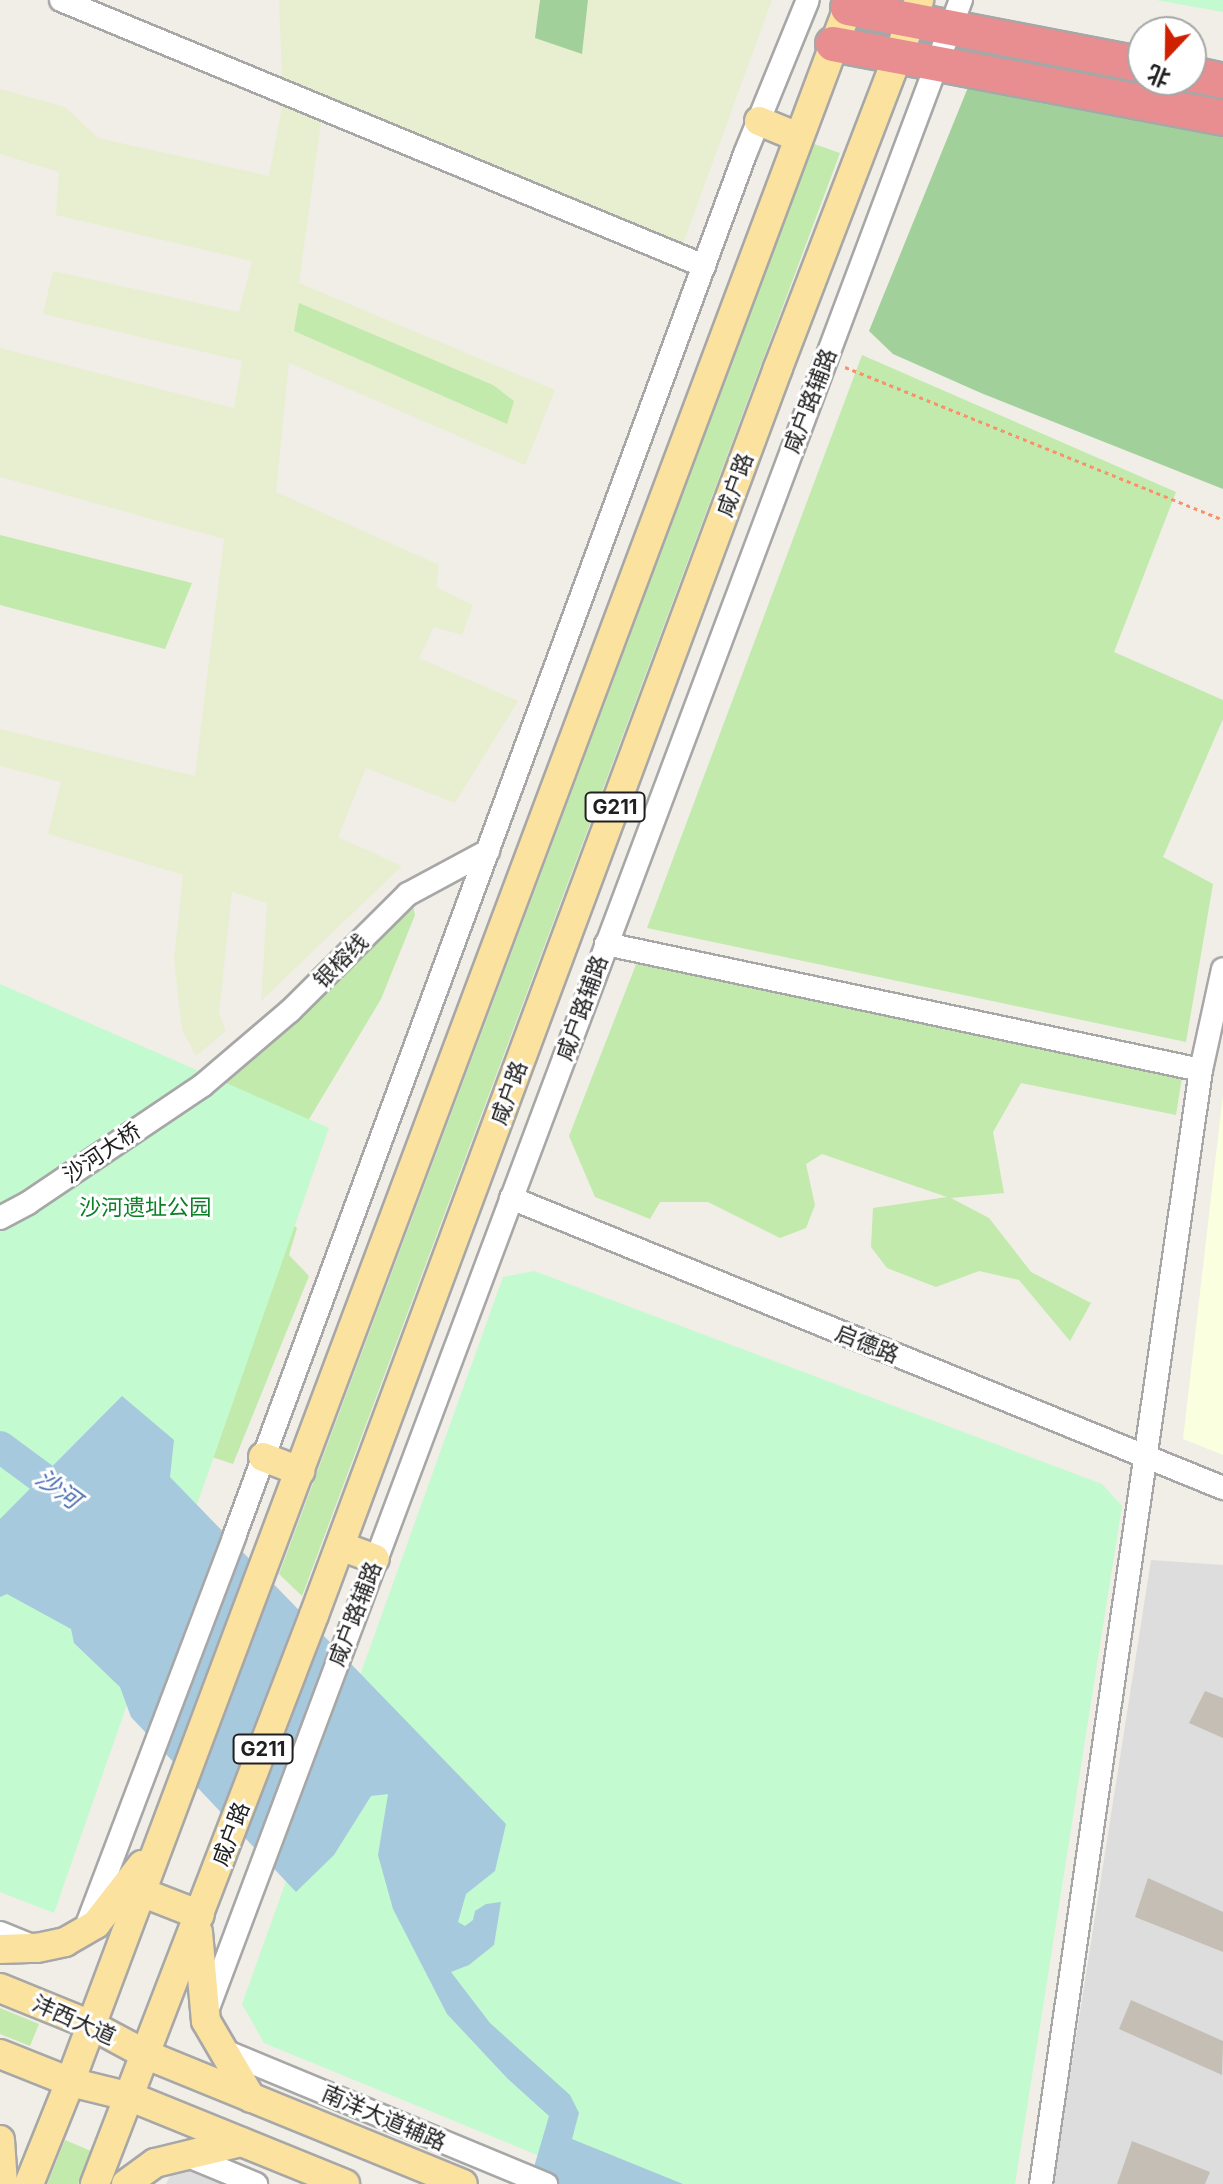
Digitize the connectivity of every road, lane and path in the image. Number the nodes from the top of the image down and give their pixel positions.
1 (61, 0) edge
2 (808, 0) edge
3 (849, 4) edge
4 (915, 10) edge
5 (956, 13) edge
6 (833, 44) junction
7 (898, 56) junction
8 (1127, 61) edge
9 (936, 63) junction
10 (1223, 118) edge
11 (759, 121) junction
12 (798, 137) junction
13 (704, 266) junction
14 (825, 359) junction
15 (1223, 520) edge
16 (488, 851) junction
17 (606, 944) junction
18 (1223, 969) edge
19 (1201, 1070) junction
20 (203, 1085) joint
21 (511, 1198) junction
22 (0, 1218) edge
23 (263, 1457) junction
24 (1145, 1457) junction
25 (300, 1471) junction
26 (1223, 1488) edge
27 (340, 1546) junction
28 (375, 1559) junction
29 (163, 1835) junction
30 (141, 1892) junction
31 (199, 1920) junction
32 (84, 1931) junction
33 (0, 1933) edge
34 (37, 1948) junction
35 (0, 1949) edge
36 (0, 1988) edge
37 (205, 2016) junction
38 (91, 2025) junction
39 (222, 2050) junction
40 (0, 2054) edge
41 (147, 2055) junction
42 (70, 2082) junction
43 (131, 2097) junction
44 (251, 2098) junction
45 (241, 2142) junction
46 (1, 2148) edge
47 (186, 2155) junction
48 (138, 2179) edge
49 (456, 2181) edge
50 (3, 2184) edge
51 (29, 2184) edge
52 (95, 2184) edge
53 (256, 2184) edge
54 (345, 2184) edge
55 (546, 2184) edge
56 (1041, 2184) edge

1 - 13 street
2 - 11 street
3 - 4 highway
3 - 6 main road, G211
4 - 5 highway
4 - 7 main road, 咸户路 / G211
5 - 8 highway
5 - 9 street, 咸户路辅路
6 - 7 highway
6 - 12 main road, G211
7 - 9 highway
7 - 27 main road, 咸户路 / G211
9 - 10 highway
9 - 14 street, 咸户路辅路
11 - 12 main road
11 - 13 street
12 - 25 main road, G211
13 - 16 street
14 - 15 path
14 - 17 street, 咸户路辅路
16 - 20 street, 银榕线
16 - 23 street
17 - 19 street
17 - 21 street, 咸户路辅路
18 - 19 street
19 - 24 street
20 - 22 street, 沙河大桥
21 - 24 street, 启德路
21 - 28 street, 咸户路辅路
23 - 25 main road
23 - 32 street
24 - 26 street, 启德路
24 - 56 street
25 - 29 main road, G211
27 - 28 main road
27 - 31 main road, 咸户路 / G211
28 - 37 street, 咸户路辅路
29 - 30 main road, G211
29 - 32 main road
30 - 31 main road
30 - 38 main road, G211
31 - 37 main road
31 - 41 main road, 咸户路 / G211
32 - 34 main road
33 - 34 street
34 - 35 main road
36 - 38 main road, 沣西大道
37 - 39 main road
38 - 41 main road, 沣西大道
38 - 42 main road, G211
39 - 44 main road
39 - 55 street, 南洋大道辅路
40 - 42 main road
41 - 43 main road, 咸户路 / G211
41 - 44 main road, 沣西大道
42 - 43 main road
42 - 51 main road, G211
43 - 45 main road
43 - 52 main road, 咸户路 / G211
44 - 49 main road, 沣西大道
45 - 47 main road
45 - 54 main road
46 - 50 main road
47 - 48 main road
47 - 53 street

